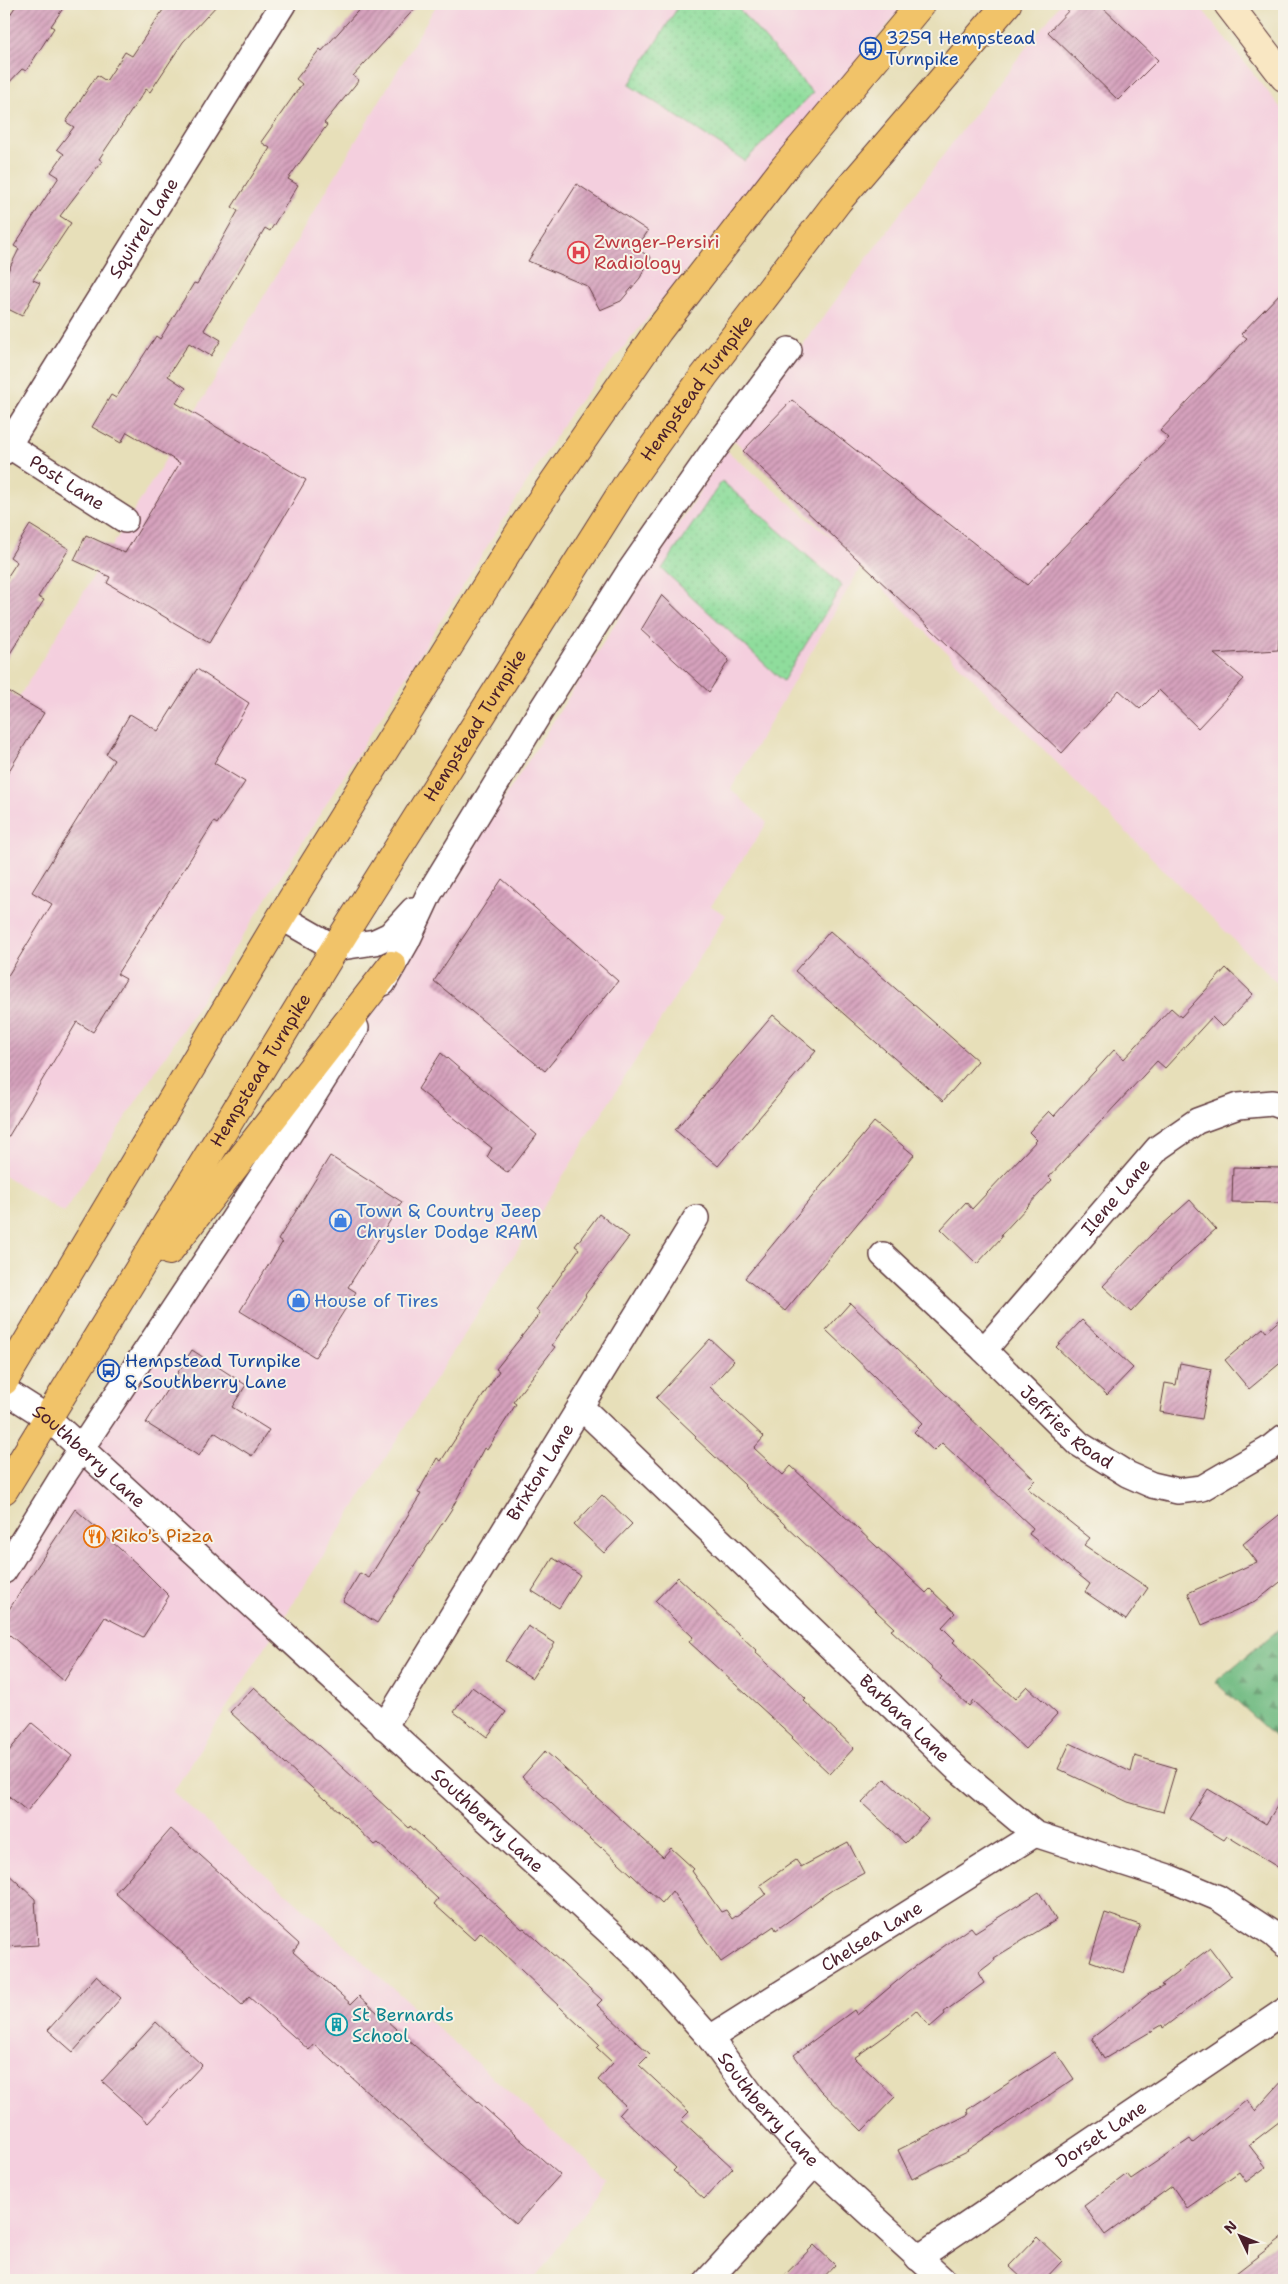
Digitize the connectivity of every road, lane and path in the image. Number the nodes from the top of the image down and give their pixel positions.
1 (282, 4) edge
2 (920, 4) edge
3 (1007, 4) edge
4 (1228, 4) edge
5 (1284, 78) edge
6 (789, 350) dead end
7 (6, 449) edge
8 (125, 520) dead end
9 (429, 894) junction
10 (281, 917) junction
11 (335, 948) junction
12 (392, 965) junction
13 (1284, 1108) edge
14 (696, 1218) dead end
15 (883, 1256) dead end
16 (90, 1350) junction
17 (984, 1350) junction
18 (4, 1381) edge
19 (4, 1390) edge
20 (581, 1407) junction
21 (48, 1418) junction
22 (1284, 1437) edge
23 (81, 1448) junction
24 (4, 1490) edge
25 (4, 1571) edge
26 (384, 1727) junction
27 (1035, 1834) junction
28 (1284, 1944) edge
29 (1284, 2010) edge
30 (710, 2038) junction
31 (815, 2163) junction
32 (918, 2258) junction
33 (708, 2280) edge
34 (943, 2280) edge

1 - 7 street, Squirrel Lane
2 - 10 main road
3 - 11 main road, Hempstead Turnpike
4 - 5 main road
6 - 9 street
7 - 8 street, Post Lane
9 - 11 street
9 - 12 street
10 - 11 street
10 - 18 main road
11 - 16 main road, Hempstead Turnpike
12 - 16 main road
12 - 23 street
13 - 17 street, Ilene Lane
14 - 20 street, Brixton Lane
15 - 17 street, Jeffries Road
16 - 21 main road, Hempstead Turnpike
17 - 22 street, Jeffries Road
19 - 21 street, Southberry Lane
20 - 26 street, Brixton Lane
20 - 27 street, Barbara Lane
21 - 23 street, Southberry Lane
21 - 24 main road, Hempstead Turnpike
23 - 25 street
23 - 26 street, Southberry Lane
26 - 30 street, Southberry Lane
27 - 28 street, Barbara Lane
27 - 30 street, Chelsea Lane
29 - 32 street, Dorset Lane
30 - 31 street, Southberry Lane
31 - 32 street, Southberry Lane
31 - 33 street
32 - 34 street, Southberry Lane

